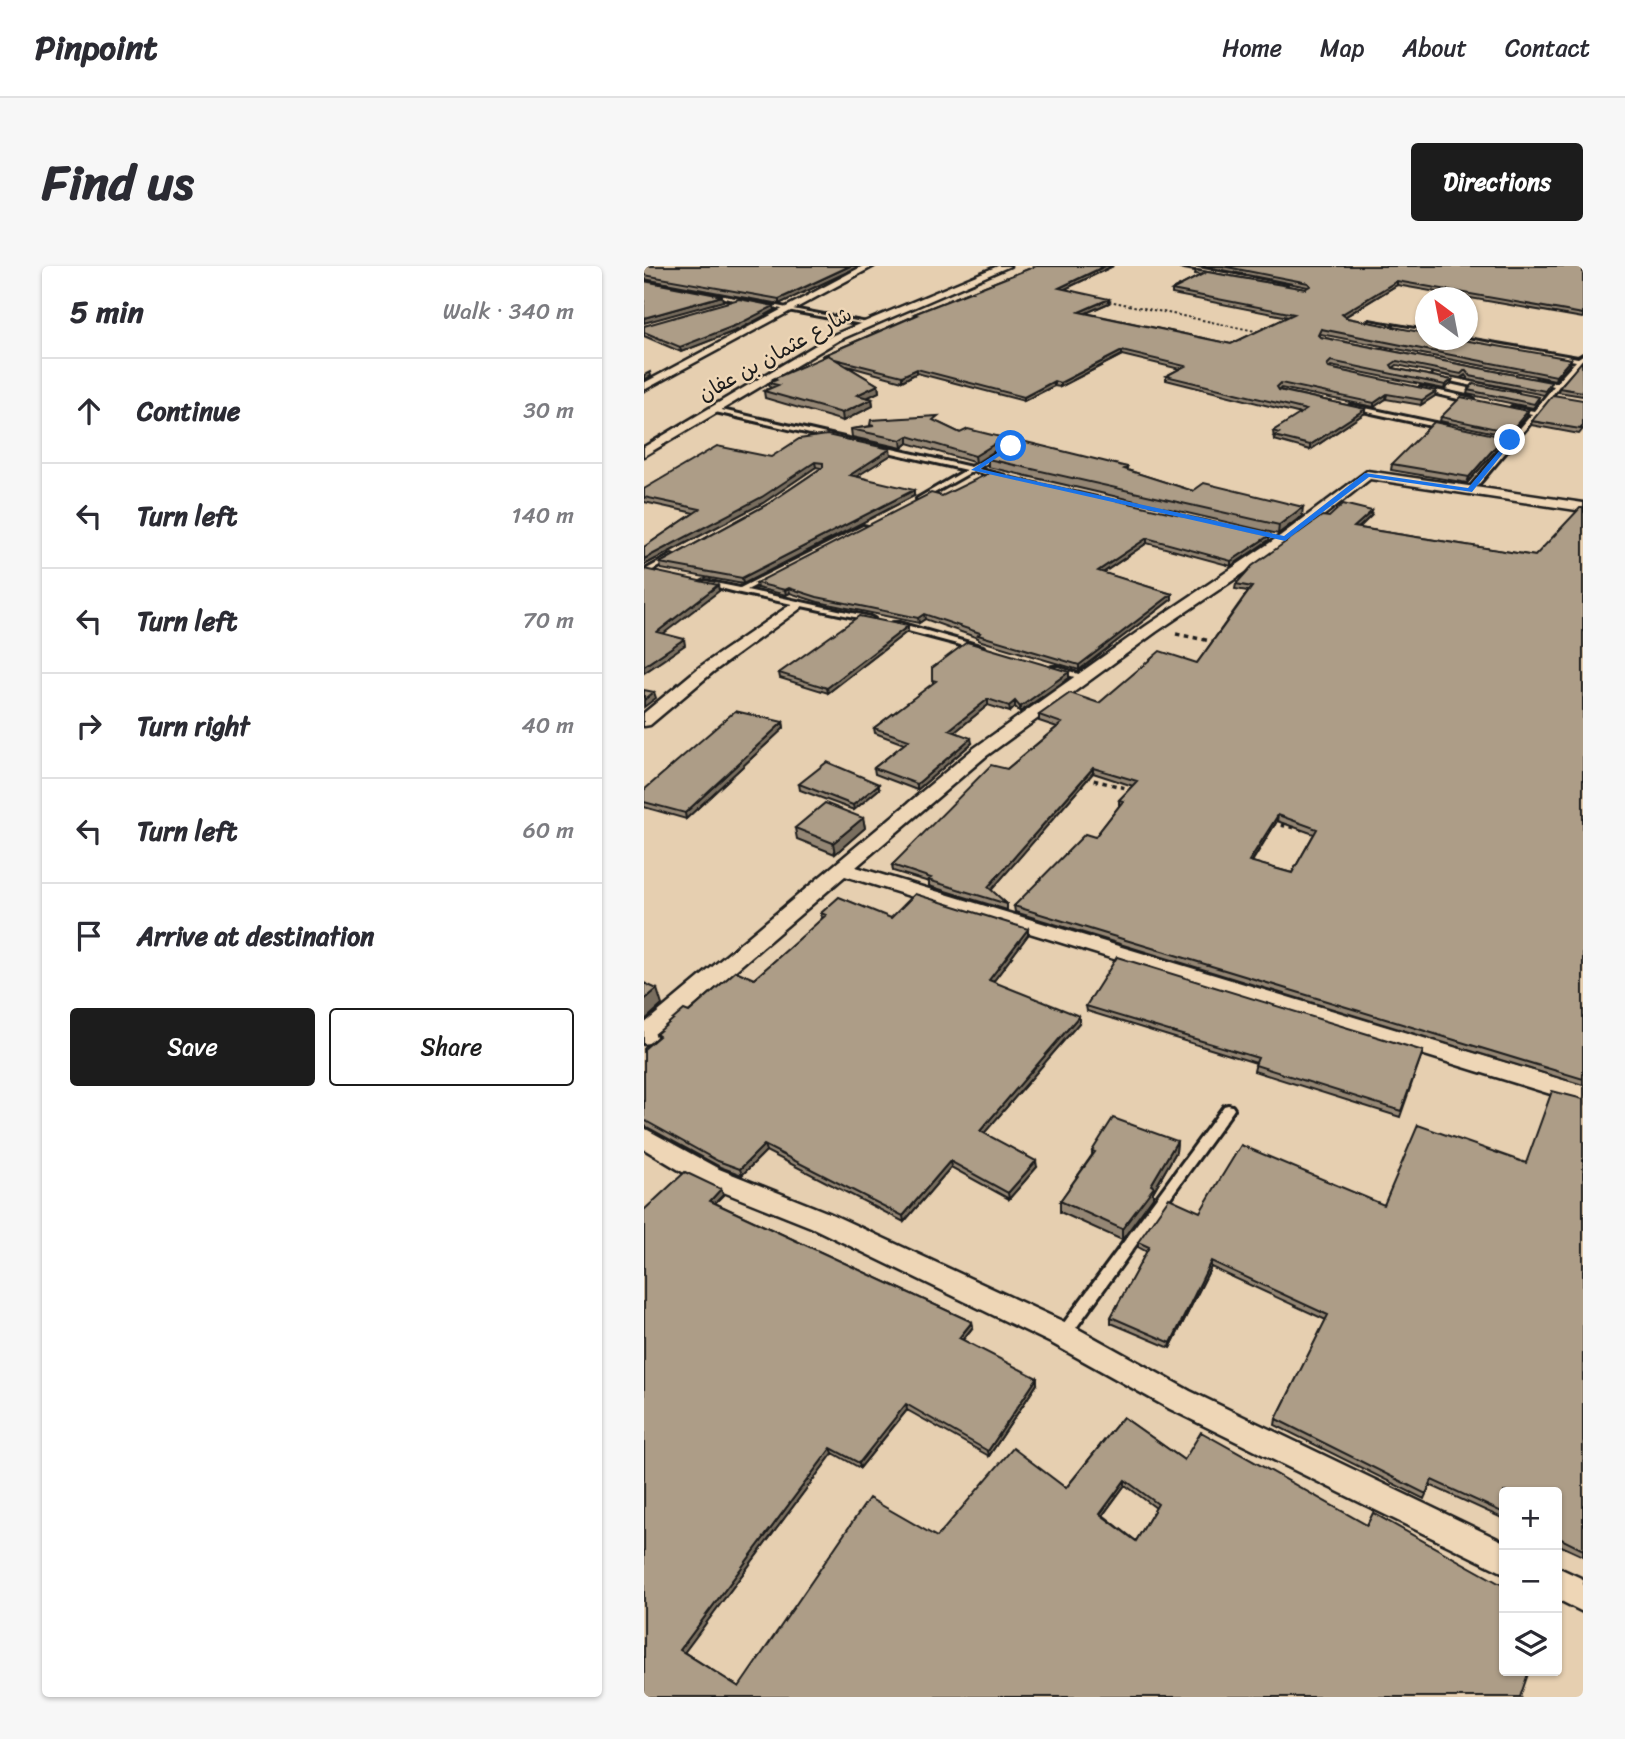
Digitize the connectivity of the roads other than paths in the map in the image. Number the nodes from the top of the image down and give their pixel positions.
1 (870, 266) edge
2 (1006, 266) edge
3 (1181, 266) edge
4 (644, 282) edge
5 (659, 285) junction
6 (1293, 287) edge
7 (644, 288) edge
8 (743, 299) junction
9 (719, 306) edge
10 (791, 308) junction
11 (1357, 320) edge
12 (867, 324) junction
13 (1415, 331) edge
14 (1478, 342) edge
15 (1581, 358) edge
16 (1422, 374) edge
17 (1534, 380) edge
18 (1560, 385) junction
19 (644, 387) edge
20 (1413, 387) edge
21 (1520, 394) edge
22 (1532, 397) edge
23 (1546, 397) junction
24 (1561, 397) edge
25 (1481, 402) edge
26 (1349, 407) edge
27 (1508, 407) edge
28 (713, 410) junction
29 (1536, 413) junction
30 (1456, 429) edge
31 (1496, 438) edge
32 (1510, 440) junction
33 (1011, 446) edge
34 (644, 452) edge
35 (975, 470) junction
36 (1015, 479) edge
37 (1470, 491) junction
38 (911, 503) edge
39 (1583, 508) edge
40 (876, 522) edge
41 (682, 551) edge
42 (645, 570) edge
43 (660, 573) edge
44 (700, 582) edge
45 (740, 591) junction
46 (796, 605) junction
47 (985, 648) edge
48 (1048, 667) edge
49 (1086, 678) junction
50 (644, 721) edge
51 (842, 869) junction
52 (644, 1036) edge
53 (1583, 1095) edge
54 (1228, 1109) dead end
55 (644, 1137) edge
56 (1063, 1335) junction
57 (1499, 1556) edge
58 (1562, 1586) edge
59 (1583, 1596) edge

1 - 10 street
2 - 12 street, شارع عثمان بن عفان
3 - 6 lane
4 - 5 lane
5 - 7 lane
5 - 8 lane
8 - 9 lane
8 - 10 lane
10 - 12 lane
10 - 19 street
11 - 13 lane
12 - 28 street, شارع عثمان بن عفان
14 - 15 lane
15 - 18 lane
16 - 21 lane
17 - 18 lane
18 - 23 lane
20 - 25 lane
22 - 23 lane
23 - 24 lane
23 - 29 lane
26 - 30 lane
27 - 29 lane
28 - 34 street, شارع عثمان بن عفان
28 - 35 lane
29 - 32 lane
31 - 32 lane
32 - 37 lane
33 - 35 lane
35 - 36 lane
35 - 38 lane
37 - 39 street
37 - 49 street
40 - 45 lane
41 - 42 lane
42 - 43 lane
44 - 45 lane
45 - 46 lane
46 - 47 lane
46 - 50 street
48 - 49 lane
49 - 51 street
51 - 52 street
51 - 53 street
54 - 56 lane
55 - 56 street
56 - 57 street
58 - 59 street

